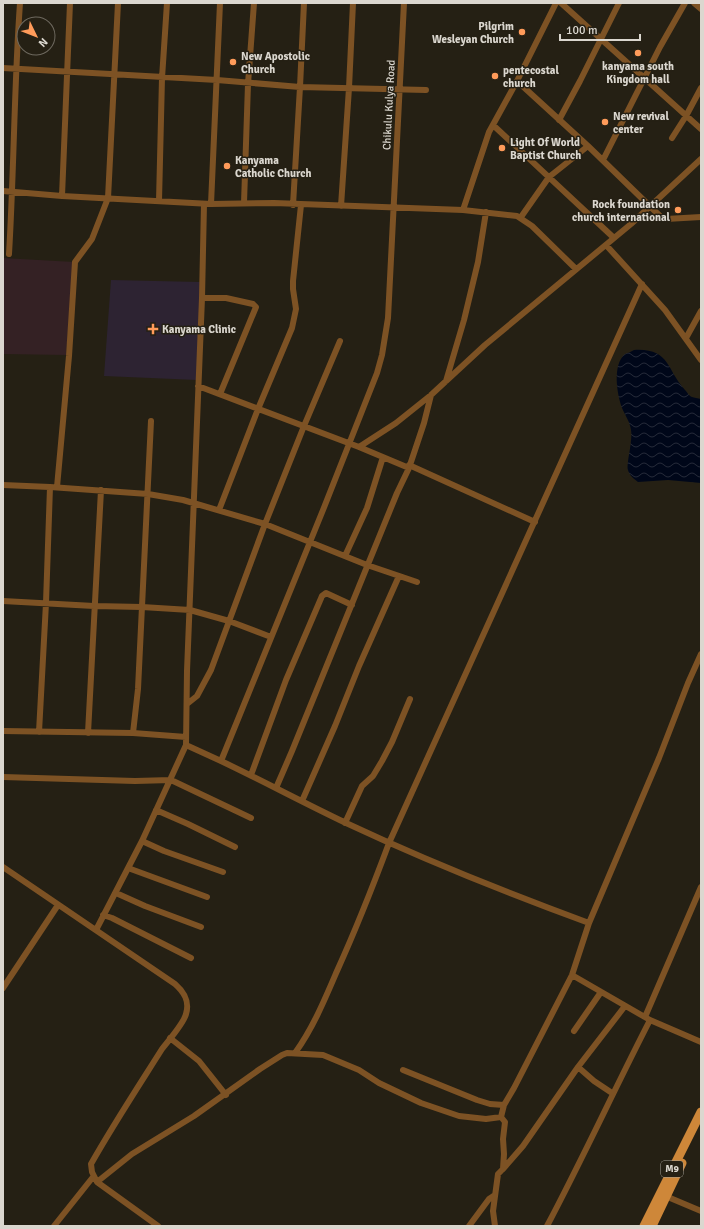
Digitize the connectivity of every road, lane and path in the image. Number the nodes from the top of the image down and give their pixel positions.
1 (20, 3) edge
2 (70, 3) edge
3 (118, 3) edge
4 (167, 3) edge
5 (220, 3) edge
6 (254, 3) edge
7 (304, 3) edge
8 (353, 3) edge
9 (404, 3) edge
10 (556, 3) edge
11 (562, 3) edge
12 (619, 3) edge
13 (685, 3) edge
14 (694, 3) edge
15 (701, 9) edge
16 (602, 39) junction
17 (3, 68) edge
18 (17, 69) junction
19 (66, 71) junction
20 (115, 74) junction
21 (162, 78) junction
22 (645, 78) junction
23 (217, 80) junction
24 (517, 81) junction
25 (248, 84) junction
26 (300, 87) junction
27 (349, 88) junction
28 (701, 88) edge
29 (400, 90) junction
30 (426, 90) dead end
31 (686, 116) junction
32 (559, 120) junction
33 (493, 125) junction
34 (701, 129) edge
35 (672, 138) dead end
36 (588, 146) junction
37 (701, 159) edge
38 (603, 160) junction
39 (549, 177) junction
40 (3, 191) edge
41 (13, 192) junction
42 (62, 196) junction
43 (108, 198) junction
44 (159, 201) junction
45 (244, 203) junction
46 (204, 204) junction
47 (211, 204) junction
48 (293, 205) junction
49 (301, 205) junction
50 (341, 206) junction
51 (650, 207) junction
52 (393, 208) junction
53 (463, 210) junction
54 (486, 212) junction
55 (521, 217) junction
56 (701, 217) edge
57 (614, 238) junction
58 (606, 245) junction
59 (9, 254) dead end
60 (576, 269) junction
61 (642, 284) junction
62 (202, 298) junction
63 (701, 311) edge
64 (686, 338) junction
65 (340, 341) dead end
66 (701, 360) edge
67 (446, 382) junction
68 (198, 386) junction
69 (220, 394) junction
70 (431, 394) junction
71 (258, 410) junction
72 (151, 421) dead end
73 (304, 426) junction
74 (349, 444) junction
75 (359, 447) junction
76 (383, 457) junction
77 (409, 466) junction
78 (3, 486) edge
79 (50, 487) junction
80 (57, 488) junction
81 (101, 490) junction
82 (148, 494) junction
83 (193, 503) junction
84 (219, 510) junction
85 (535, 522) junction
86 (265, 524) junction
87 (310, 542) junction
88 (345, 556) junction
89 (368, 565) junction
90 (399, 576) junction
91 (416, 582) dead end
92 (3, 601) edge
93 (46, 603) junction
94 (352, 605) junction
95 (94, 606) junction
96 (142, 606) junction
97 (190, 610) junction
98 (229, 621) junction
99 (271, 637) junction
100 (701, 654) edge
101 (410, 699) dead end
102 (187, 704) junction
103 (3, 731) edge
104 (39, 732) junction
105 (88, 733) junction
106 (133, 733) junction
107 (186, 737) junction
108 (186, 745) junction
109 (221, 761) junction
110 (251, 775) junction
111 (3, 777) edge
112 (171, 780) junction
113 (276, 788) junction
114 (302, 801) junction
115 (156, 810) junction
116 (251, 818) dead end
117 (345, 823) junction
118 (142, 841) junction
119 (389, 843) junction
120 (235, 847) dead end
121 (3, 867) edge
122 (128, 868) junction
123 (223, 872) dead end
124 (701, 887) edge
125 (116, 893) junction
126 (207, 897) dead end
127 (58, 905) junction
128 (103, 916) junction
129 (589, 923) junction
130 (201, 927) dead end
131 (96, 930) junction
132 (191, 958) dead end
133 (572, 975) junction
134 (3, 988) edge
135 (601, 992) junction
136 (625, 1006) junction
137 (648, 1019) junction
138 (574, 1031) dead end
139 (170, 1038) junction
140 (701, 1042) edge
141 (295, 1053) junction
142 (578, 1067) junction
143 (403, 1070) dead end
144 (612, 1093) junction
145 (226, 1095) junction
146 (504, 1105) junction
147 (701, 1112) edge
148 (501, 1117) junction
149 (701, 1124) edge
150 (503, 1169) junction
151 (95, 1180) junction
152 (495, 1195) junction
153 (663, 1195) junction
154 (701, 1211) edge
155 (54, 1226) edge
156 (158, 1226) edge
157 (469, 1226) edge
158 (495, 1226) edge
159 (547, 1226) edge
160 (644, 1226) edge
161 (652, 1226) edge

1 - 18 street
2 - 19 street
3 - 20 street
4 - 21 street
5 - 23 street
6 - 25 street
7 - 26 street
8 - 27 street
9 - 29 street, Chikulu Kulya Road
10 - 24 street
11 - 16 street
12 - 16 street
13 - 22 street
14 - 15 street
16 - 22 street
16 - 32 street
17 - 18 street
18 - 19 street
18 - 41 street
19 - 20 street
19 - 42 street
20 - 21 street
20 - 43 street
21 - 23 street
21 - 44 street
22 - 31 street
22 - 38 street
23 - 25 street
23 - 47 street
24 - 32 street
24 - 33 street
25 - 26 street
25 - 45 street
26 - 27 street
26 - 48 street
27 - 29 street
27 - 50 street
28 - 31 street
29 - 30 street
29 - 52 street, Chikulu Kulya Road
31 - 34 street
31 - 35 street
32 - 36 street
33 - 39 street
33 - 53 street
36 - 38 street
36 - 39 street
37 - 51 street
38 - 51 street
39 - 55 street
39 - 57 street
40 - 41 street
41 - 42 street
41 - 59 street
42 - 43 street
43 - 44 street
43 - 80 street
44 - 46 street
45 - 47 street
45 - 48 street
46 - 47 street
46 - 62 street
48 - 49 street
49 - 50 street
49 - 71 street
50 - 52 street
51 - 56 street
51 - 57 street
52 - 53 street
52 - 74 street, Chikulu Kulya Road
53 - 54 street
54 - 55 street
54 - 67 street
55 - 60 street
57 - 58 street
58 - 60 street
58 - 61 street
60 - 67 street
61 - 64 street
61 - 85 street
62 - 68 street
62 - 69 street
63 - 64 street
64 - 66 street
65 - 73 street
67 - 70 street
68 - 69 street
68 - 83 street
69 - 71 street
70 - 75 street
70 - 77 street
71 - 73 street
71 - 84 street
72 - 82 street
73 - 74 street
73 - 86 street
74 - 75 street
74 - 87 street, Chikulu Kulya Road
75 - 76 street
76 - 77 street
76 - 88 street
77 - 85 street
77 - 89 street
78 - 79 street
79 - 80 street
79 - 93 street
80 - 81 street
81 - 82 street
81 - 95 street
82 - 83 street
82 - 96 street
83 - 84 street
83 - 97 street
84 - 86 street
85 - 119 street
86 - 87 street
86 - 98 street
87 - 88 street
87 - 99 street, Chikulu Kulya Road
88 - 89 street
89 - 90 street
89 - 94 street
90 - 91 street
90 - 114 street
92 - 93 street
93 - 95 street
93 - 104 street
94 - 110 street
94 - 113 street
95 - 96 street
95 - 105 street
96 - 97 street
96 - 106 street
97 - 98 street
97 - 102 street
98 - 99 street
98 - 102 street
99 - 109 street, Chikulu Kulya Road
100 - 129 street
101 - 117 street
102 - 107 street
103 - 104 street
104 - 105 street
105 - 106 street
106 - 107 street
107 - 108 street
108 - 109 street
108 - 112 street
109 - 110 street
110 - 113 street
111 - 112 street
112 - 115 street
112 - 116 street
113 - 114 street
114 - 117 street
115 - 118 street
115 - 120 street
117 - 119 street
118 - 122 street
118 - 123 street
119 - 129 street
119 - 141 street
121 - 127 street
122 - 125 street
122 - 126 street
124 - 137 street
125 - 128 street
125 - 130 street
127 - 131 street
127 - 134 street
128 - 131 street
128 - 132 street
129 - 133 street
131 - 139 street
133 - 135 street
133 - 146 street
135 - 136 street
135 - 138 street
136 - 137 street
136 - 142 street
137 - 140 street
137 - 144 street
139 - 145 street
139 - 151 street
141 - 145 street
141 - 148 street
142 - 144 street
142 - 150 street
143 - 146 street
144 - 159 street
145 - 151 street
146 - 148 street
147 - 153 main road, M9
148 - 150 street
149 - 153 main road, M9
150 - 152 street
151 - 155 street
151 - 156 street
152 - 157 street
152 - 158 street
153 - 154 street
153 - 160 main road, M9
153 - 161 main road, M9

